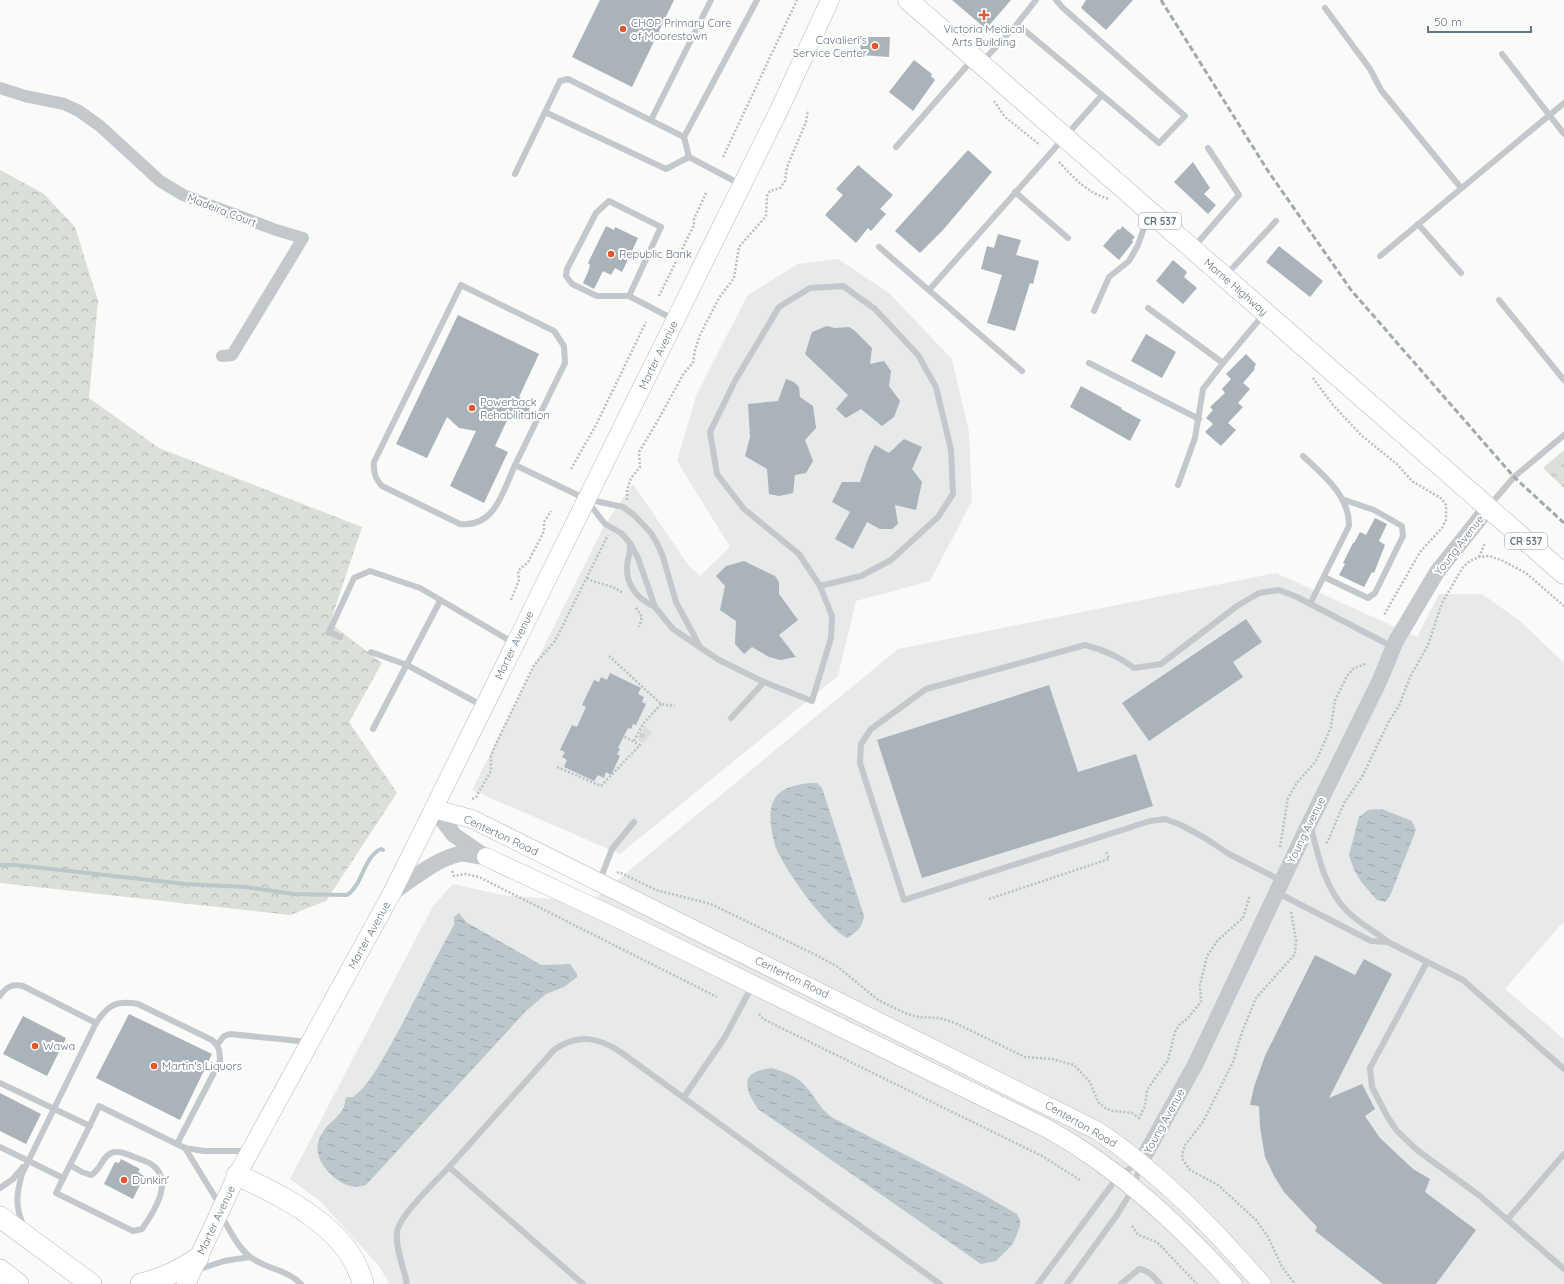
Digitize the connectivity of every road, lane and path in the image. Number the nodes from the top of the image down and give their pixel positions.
1 (711, 0) edge
2 (757, 0) edge
3 (797, 0) edge
4 (830, 0) edge
5 (908, 0) edge
6 (1036, 0) edge
7 (1056, 0) edge
8 (1325, 8) dead end
9 (1017, 24) junction
10 (1502, 54) dead end
11 (977, 61) junction
12 (0, 88) edge
13 (1102, 95) junction
14 (994, 101) dead end
15 (1564, 103) edge
16 (808, 110) dead end
17 (545, 112) junction
18 (1549, 116) junction
19 (651, 120) junction
20 (1564, 134) edge
21 (684, 137) junction
22 (1064, 137) junction
23 (1040, 145) dead end
24 (896, 147) dead end
25 (1208, 148) dead end
26 (723, 156) dead end
27 (689, 157) junction
28 (1058, 162) dead end
29 (515, 174) dead end
30 (742, 185) junction
31 (1461, 188) junction
32 (1015, 192) junction
33 (706, 193) dead end
34 (1112, 200) dead end
35 (1155, 216) junction
36 (1276, 221) dead end
37 (1418, 224) junction
38 (1068, 238) dead end
39 (879, 247) dead end
40 (1192, 249) junction
41 (1380, 256) dead end
42 (1461, 273) dead end
43 (1224, 277) junction
44 (929, 290) junction
45 (629, 296) junction
46 (659, 296) dead end
47 (1499, 300) dead end
48 (1148, 308) dead end
49 (1094, 311) dead end
50 (1265, 313) junction
51 (675, 320) junction
52 (646, 322) dead end
53 (222, 356) dead end
54 (1089, 363) dead end
55 (1222, 363) junction
56 (1022, 371) dead end
57 (1309, 373) dead end
58 (1564, 380) edge
59 (1198, 419) junction
60 (1564, 435) edge
61 (1303, 456) dead end
62 (515, 465) junction
63 (571, 469) dead end
64 (1178, 485) dead end
65 (586, 499) junction
66 (1342, 499) junction
67 (627, 500) dead end
68 (1488, 508) junction
69 (551, 511) dead end
70 (608, 534) dead end
71 (630, 543) junction
72 (1485, 543) dead end
73 (1479, 557) junction
74 (1564, 574) edge
75 (1324, 577) junction
76 (587, 578) junction
77 (820, 586) junction
78 (627, 599) dead end
79 (511, 600) dead end
80 (440, 601) junction
81 (632, 604) dead end
82 (1310, 604) junction
83 (1564, 606) edge
84 (655, 607) junction
85 (1384, 615) dead end
86 (639, 627) dead end
87 (340, 637) dead end
88 (515, 644) junction
89 (699, 645) junction
90 (1393, 648) junction
91 (371, 652) dead end
92 (608, 656) dead end
93 (1367, 663) dead end
94 (407, 665) junction
95 (764, 682) junction
96 (662, 704) junction
97 (484, 706) junction
98 (675, 706) dead end
99 (731, 718) dead end
100 (373, 730) dead end
101 (623, 736) dead end
102 (634, 741) junction
103 (557, 767) dead end
104 (472, 799) dead end
105 (434, 809) junction
106 (634, 822) dead end
107 (1310, 822) junction
108 (1326, 843) dead end
109 (1280, 847) dead end
110 (1106, 851) dead end
111 (486, 857) junction
112 (449, 865) dead end
113 (617, 873) dead end
114 (599, 882) junction
115 (1279, 886) junction
116 (392, 893) junction
117 (1250, 895) dead end
118 (989, 899) dead end
119 (1291, 912) dead end
120 (1388, 942) junction
121 (1427, 962) junction
122 (753, 985) junction
123 (0, 996) edge
124 (717, 997) dead end
125 (759, 1014) dead end
126 (96, 1023) junction
127 (310, 1042) junction
128 (217, 1045) junction
129 (1564, 1069) edge
130 (0, 1083) edge
131 (684, 1097) junction
132 (54, 1109) junction
133 (90, 1126) junction
134 (177, 1144) junction
135 (0, 1146) edge
136 (185, 1148) junction
137 (250, 1151) junction
138 (1564, 1154) edge
139 (28, 1161) junction
140 (1141, 1162) junction
141 (70, 1165) junction
142 (449, 1167) junction
143 (237, 1175) junction
144 (1119, 1175) junction
145 (64, 1178) junction
146 (1080, 1180) dead end
147 (1134, 1187) junction
148 (0, 1188) edge
149 (220, 1210) junction
150 (0, 1218) edge
151 (1508, 1220) junction
152 (1132, 1226) dead end
153 (29, 1238) junction
154 (250, 1257) junction
155 (1564, 1269) edge
156 (0, 1270) edge
157 (192, 1272) edge
158 (84, 1279) edge
159 (18, 1284) edge
160 (105, 1284) edge
161 (141, 1284) edge
162 (301, 1284) edge
163 (363, 1284) edge
164 (407, 1284) edge
165 (583, 1284) edge
166 (940, 1284) edge
167 (1038, 1284) edge
168 (1067, 1284) edge
169 (1121, 1284) edge
170 (1160, 1284) edge
171 (1197, 1284) edge
172 (1233, 1284) edge
173 (1262, 1284) edge
174 (1295, 1284) edge

1 - 19 lane
2 - 21 lane
3 - 26 path
4 - 30 main road, Marter Avenue
5 - 11 main road, Marne Highway / CR 537
6 - 9 lane
7 - 13 lane
8 - 31 lane
9 - 11 lane
9 - 13 lane
10 - 18 lane
11 - 22 main road, Marne Highway / CR 537
11 - 24 lane
12 - 53 street, Madeira Court
13 - 22 lane
14 - 23 path
15 - 18 lane
16 - 67 path
17 - 19 lane
17 - 27 lane
17 - 29 lane
18 - 20 lane
18 - 31 lane
19 - 21 lane
21 - 27 lane
22 - 32 lane
22 - 35 main road, Marne Highway / CR 537
25 - 40 lane
27 - 30 lane
28 - 34 path
30 - 51 main road, Marter Avenue
31 - 37 lane
32 - 38 lane
32 - 44 lane
33 - 46 path
35 - 40 main road, Marne Highway / CR 537
35 - 49 lane
36 - 43 lane
37 - 41 lane
37 - 42 lane
39 - 44 lane
40 - 43 main road, Marne Highway / CR 537
43 - 50 main road, Marne Highway / CR 537
44 - 56 lane
45 - 45 lane
45 - 51 lane
47 - 58 lane
48 - 55 lane
50 - 55 lane
50 - 68 main road, Marne Highway / CR 537
51 - 65 main road, Marter Avenue
52 - 63 path
54 - 59 lane
55 - 59 lane
57 - 85 path
59 - 64 lane
60 - 68 lane
61 - 66 lane
62 - 62 lane
62 - 65 lane
65 - 71 lane
65 - 88 main road, Marter Avenue
65 - 89 lane
66 - 75 lane
66 - 75 lane
68 - 74 main road, Marne Highway / CR 537
68 - 90 street, Young Avenue
69 - 79 path
70 - 76 path
71 - 84 lane
71 - 84 lane
72 - 73 path
73 - 83 path
73 - 108 path
75 - 82 lane
76 - 78 path
76 - 104 path
77 - 77 lane
77 - 95 lane
80 - 87 lane
80 - 88 lane
80 - 94 lane
81 - 86 path
82 - 90 lane
82 - 115 lane
84 - 89 lane
88 - 97 main road, Marter Avenue
89 - 95 lane
90 - 107 street, Young Avenue
91 - 94 lane
92 - 96 path
93 - 109 path
94 - 97 lane
94 - 100 lane
95 - 99 lane
96 - 98 path
96 - 102 path
97 - 105 main road, Marter Avenue
101 - 102 path
102 - 103 path
105 - 111 street, Centerton Road
105 - 114 main road, Centerton Road
105 - 116 main road, Marter Avenue
106 - 114 lane
107 - 115 street, Young Avenue
107 - 120 lane
110 - 118 path
111 - 116 street
111 - 122 main road, Centerton Road
112 - 124 path
113 - 117 path
114 - 140 main road, Centerton Road
115 - 120 lane
115 - 140 street, Young Avenue
116 - 127 main road, Marter Avenue
119 - 174 path
120 - 121 lane
121 - 129 lane
121 - 151 lane
122 - 131 lane
122 - 144 main road, Centerton Road
123 - 126 lane
125 - 146 path
126 - 128 lane
126 - 132 lane
127 - 128 lane
127 - 137 main road, Marter Avenue
128 - 134 lane
130 - 132 lane
131 - 142 lane
131 - 166 lane
132 - 133 lane
132 - 139 lane
133 - 134 lane
133 - 141 lane
134 - 136 lane
135 - 139 lane
136 - 137 lane
136 - 149 lane
137 - 143 main road, Marter Avenue
138 - 151 lane
139 - 145 lane
139 - 148 lane
139 - 153 lane
140 - 144 lane
140 - 147 lane
140 - 173 main road, Centerton Road
141 - 145 lane
141 - 145 lane
142 - 164 lane
142 - 165 lane
143 - 149 main road, Marter Avenue
143 - 163 highway
144 - 147 main road, Centerton Road
144 - 167 lane
147 - 168 lane
147 - 172 main road, Centerton Road
149 - 154 lane
149 - 157 main road, Marter Avenue
150 - 153 highway
151 - 155 lane
152 - 171 path
153 - 158 highway
154 - 157 lane
154 - 162 lane
156 - 159 highway
157 - 161 highway
158 - 160 highway
169 - 170 lane

